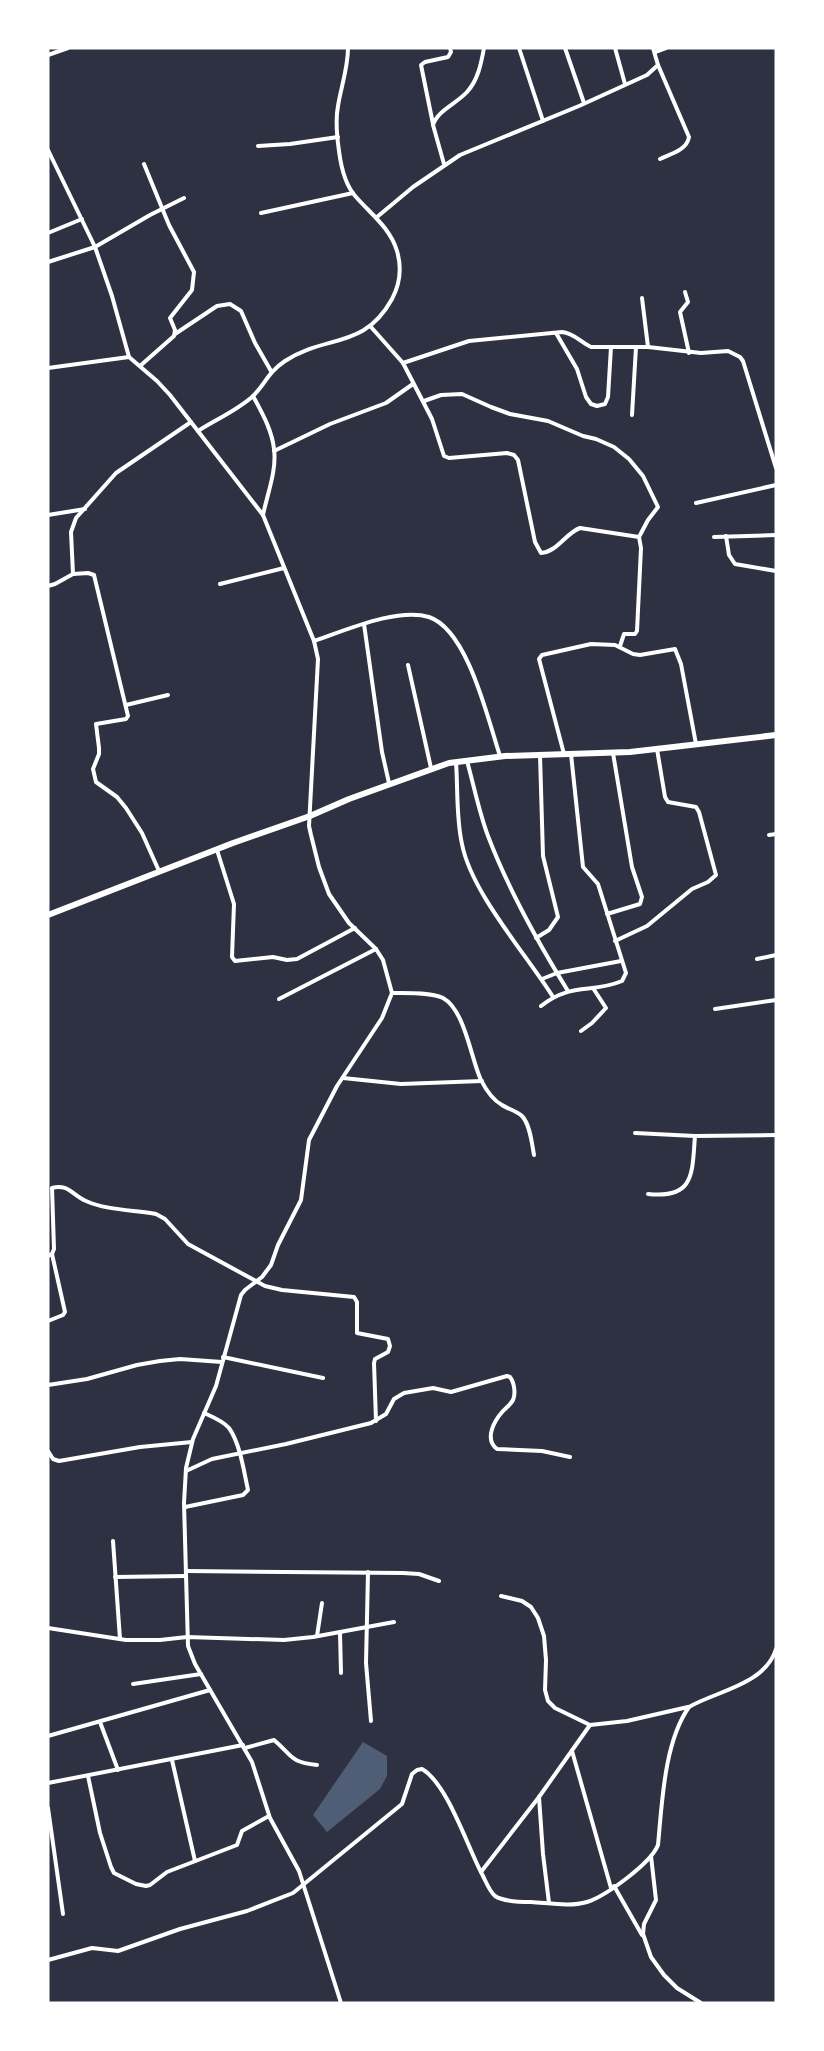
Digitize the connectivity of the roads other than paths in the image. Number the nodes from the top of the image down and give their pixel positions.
1 (68, 48) edge
2 (348, 48) edge
3 (450, 48) edge
4 (484, 48) edge
5 (519, 48) edge
6 (565, 48) edge
7 (615, 48) edge
8 (666, 48) edge
9 (654, 50) edge
10 (53, 51) edge
11 (48, 55) edge
12 (658, 66) junction
13 (625, 84) junction
14 (584, 103) junction
15 (543, 121) junction
16 (433, 124) junction
17 (338, 137) junction
18 (258, 146) dead end
19 (48, 150) edge
20 (660, 159) dead end
21 (144, 164) dead end
22 (444, 164) junction
23 (353, 193) junction
24 (184, 198) dead end
25 (164, 209) junction
26 (261, 213) dead end
27 (377, 217) junction
28 (82, 219) junction
29 (48, 232) edge
30 (95, 248) junction
31 (48, 262) edge
32 (685, 292) dead end
33 (642, 298) dead end
34 (371, 327) junction
35 (556, 333) junction
36 (175, 334) junction
37 (611, 347) junction
38 (636, 347) junction
39 (648, 347) junction
40 (689, 353) junction
41 (129, 357) junction
42 (402, 363) junction
43 (140, 366) junction
44 (48, 368) edge
45 (271, 371) junction
46 (413, 384) junction
47 (254, 396) junction
48 (424, 402) junction
49 (632, 415) dead end
50 (191, 422) junction
51 (198, 431) junction
52 (274, 451) junction
53 (776, 468) edge
54 (776, 485) edge
55 (696, 503) dead end
56 (84, 509) junction
57 (48, 515) edge
58 (263, 515) junction
59 (776, 535) edge
60 (726, 536) junction
61 (639, 537) junction
62 (714, 537) dead end
63 (284, 568) junction
64 (776, 571) edge
65 (73, 574) junction
66 (220, 584) dead end
67 (48, 586) edge
68 (364, 624) junction
69 (314, 641) junction
70 (620, 646) junction
71 (408, 664) dead end
72 (168, 694) dead end
73 (126, 705) junction
74 (776, 735) edge
75 (696, 744) junction
76 (657, 749) junction
77 (613, 753) junction
78 (540, 754) junction
79 (568, 754) junction
80 (500, 756) junction
81 (467, 760) junction
82 (456, 762) junction
83 (431, 768) junction
84 (389, 783) junction
85 (310, 816) junction
86 (776, 834) edge
87 (769, 835) dead end
88 (217, 850) junction
89 (159, 872) junction
90 (607, 914) junction
91 (48, 915) edge
92 (355, 928) junction
93 (536, 938) junction
94 (615, 941) junction
95 (376, 949) junction
96 (776, 955) edge
97 (758, 959) dead end
98 (621, 962) junction
99 (557, 973) junction
100 (542, 979) junction
101 (593, 988) junction
102 (568, 991) junction
103 (392, 993) junction
104 (553, 997) junction
105 (279, 999) dead end
106 (776, 1000) edge
107 (541, 1006) dead end
108 (715, 1009) dead end
109 (581, 1032) dead end
110 (343, 1078) junction
111 (482, 1081) junction
112 (634, 1133) dead end
113 (776, 1135) edge
114 (695, 1136) junction
115 (534, 1155) dead end
116 (648, 1194) dead end
117 (50, 1255) edge
118 (257, 1280) junction
119 (48, 1321) edge
120 (223, 1356) junction
121 (222, 1362) junction
122 (323, 1378) dead end
123 (48, 1385) edge
124 (204, 1413) junction
125 (376, 1421) junction
126 (192, 1442) junction
127 (48, 1450) edge
128 (239, 1454) junction
129 (570, 1457) dead end
130 (186, 1471) junction
131 (184, 1507) junction
132 (113, 1541) dead end
133 (186, 1571) junction
134 (369, 1572) junction
135 (186, 1576) junction
136 (115, 1577) junction
137 (439, 1581) dead end
138 (501, 1596) dead end
139 (322, 1603) dead end
140 (394, 1622) dead end
141 (48, 1628) edge
142 (367, 1628) junction
143 (340, 1632) junction
144 (317, 1636) junction
145 (187, 1637) junction
146 (120, 1639) junction
147 (776, 1649) edge
148 (342, 1673) dead end
149 (201, 1674) junction
150 (133, 1684) dead end
151 (210, 1690) junction
152 (689, 1707) junction
153 (371, 1721) dead end
154 (100, 1722) junction
155 (590, 1725) junction
156 (48, 1736) edge
157 (244, 1747) junction
158 (572, 1751) junction
159 (172, 1760) junction
160 (317, 1765) dead end
161 (118, 1770) junction
162 (88, 1776) junction
163 (48, 1783) edge
164 (539, 1797) junction
165 (48, 1808) edge
166 (269, 1816) junction
167 (651, 1856) junction
168 (195, 1861) junction
169 (481, 1872) junction
170 (303, 1886) junction
171 (612, 1887) junction
172 (549, 1903) junction
173 (63, 1914) dead end
174 (644, 1938) junction
175 (48, 1960) edge
176 (340, 2003) edge
177 (701, 2003) edge

1 - 10 street
2 - 17 street
3 - 16 street
4 - 16 street
5 - 15 street
6 - 14 street
7 - 13 street
8 - 9 street
9 - 12 street
10 - 11 street
12 - 13 street
12 - 20 street
13 - 14 street
14 - 15 street
15 - 22 street
16 - 22 street
17 - 18 street
17 - 23 street
19 - 28 street
21 - 25 street
22 - 27 street
23 - 26 street
23 - 27 street
24 - 25 street
25 - 30 street
25 - 36 street
27 - 34 street
28 - 29 street
28 - 30 street
30 - 31 street
30 - 41 street
32 - 40 street
33 - 39 street
34 - 42 street
34 - 45 street
35 - 37 street
35 - 37 street
35 - 42 street
36 - 43 street
36 - 45 street
37 - 38 street
38 - 39 street
38 - 49 street
39 - 40 street
40 - 53 street
41 - 43 street
41 - 44 street
42 - 46 street
43 - 50 street
45 - 47 street
46 - 48 street
46 - 52 street
47 - 51 street
47 - 52 street
48 - 61 street
48 - 61 street
50 - 51 street
50 - 56 street
51 - 58 street
52 - 58 street
54 - 55 street
56 - 57 street
56 - 65 street
58 - 63 street
59 - 60 street
60 - 62 street
60 - 64 street
61 - 70 street
63 - 66 street
63 - 69 street
65 - 67 street
65 - 73 street
68 - 69 street
68 - 80 street
68 - 84 street
69 - 85 street
70 - 75 street
70 - 79 street
71 - 83 street
72 - 73 street
73 - 89 street
74 - 75 highway
75 - 76 highway
76 - 77 highway
76 - 94 street
77 - 79 highway
77 - 90 street
78 - 79 highway
78 - 80 highway
78 - 93 street
79 - 90 street
80 - 81 highway
81 - 82 highway
81 - 93 street
82 - 83 highway
82 - 100 street
83 - 84 highway
84 - 85 highway
85 - 88 highway
85 - 92 street
86 - 87 street
88 - 89 highway
88 - 92 street
89 - 91 highway
90 - 94 street
92 - 95 street
93 - 99 street
94 - 98 street
95 - 103 street
95 - 105 street
96 - 97 street
98 - 99 street
98 - 101 street
99 - 100 street
99 - 102 street
100 - 104 street
101 - 102 street
101 - 109 street
102 - 104 street
103 - 110 street
103 - 111 street
104 - 107 street
106 - 108 street
110 - 111 street
110 - 118 street
111 - 115 street
112 - 114 street
113 - 114 street
114 - 116 street
117 - 118 street
117 - 119 street
118 - 120 street
118 - 125 street
120 - 121 street
120 - 122 street
121 - 123 street
121 - 124 street
124 - 126 street
124 - 128 street
125 - 128 street
125 - 129 street
126 - 127 street
126 - 130 street
128 - 130 street
128 - 131 street
130 - 131 street
131 - 133 street
132 - 136 street
133 - 134 street
133 - 135 street
134 - 137 street
134 - 142 street
135 - 136 street
135 - 145 street
136 - 146 street
138 - 155 street
139 - 144 street
140 - 142 street
141 - 146 street
142 - 143 street
142 - 153 street
143 - 144 street
143 - 148 street
144 - 145 street
145 - 146 street
145 - 149 street
147 - 152 street
149 - 150 street
149 - 151 street
151 - 154 street
151 - 157 street
152 - 155 street
152 - 167 street
154 - 156 street
154 - 161 street
155 - 158 street
157 - 159 street
157 - 160 street
157 - 166 street
158 - 164 street
158 - 171 street
159 - 161 street
159 - 168 street
161 - 162 street
162 - 163 street
162 - 168 street
164 - 169 street
164 - 172 street
165 - 173 street
166 - 168 street
166 - 170 street
167 - 171 street
167 - 174 street
169 - 170 street
169 - 172 street
170 - 175 street
170 - 176 street
171 - 172 street
171 - 174 street
174 - 177 street

